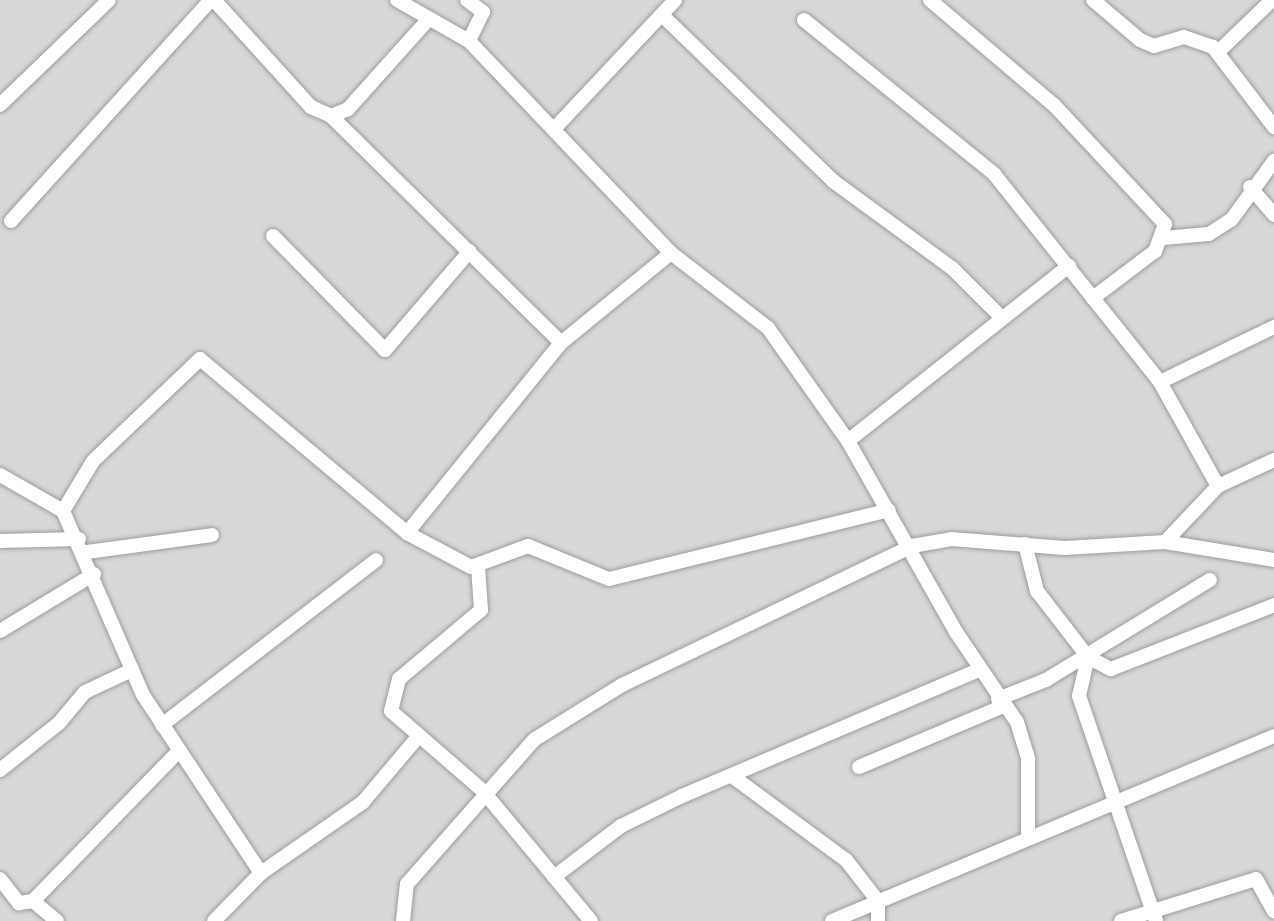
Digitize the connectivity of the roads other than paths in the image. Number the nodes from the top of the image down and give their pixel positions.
1 (109, 0) edge
2 (212, 0) edge
3 (397, 0) edge
4 (467, 0) edge
5 (675, 0) edge
6 (930, 0) edge
7 (1093, 0) edge
8 (1272, 0) edge
9 (487, 6) edge
10 (663, 16) junction
11 (804, 20) dead end
12 (427, 21) junction
13 (469, 41) junction
14 (1218, 52) junction
15 (0, 105) edge
16 (331, 116) junction
17 (1274, 127) edge
18 (554, 129) junction
19 (1274, 161) edge
20 (1250, 187) junction
21 (1274, 215) edge
22 (11, 221) dead end
23 (273, 236) dead end
24 (1163, 238) junction
25 (470, 251) junction
26 (671, 253) junction
27 (1069, 266) junction
28 (1093, 298) junction
29 (999, 315) junction
30 (1274, 327) edge
31 (561, 343) junction
32 (1160, 382) junction
33 (848, 441) junction
34 (1274, 460) edge
35 (0, 475) edge
36 (1218, 486) junction
37 (889, 510) junction
38 (63, 511) junction
39 (407, 533) junction
40 (212, 535) dead end
41 (0, 541) edge
42 (1165, 542) junction
43 (1025, 544) junction
44 (83, 546) junction
45 (912, 546) junction
46 (376, 560) dead end
47 (1274, 560) edge
48 (478, 566) junction
49 (94, 574) junction
50 (1210, 580) dead end
51 (1274, 605) edge
52 (0, 631) edge
53 (1088, 657) junction
54 (132, 670) junction
55 (979, 670) junction
56 (1000, 703) junction
57 (162, 725) junction
58 (1274, 736) edge
59 (418, 737) junction
60 (179, 751) junction
61 (859, 767) dead end
62 (0, 770) edge
63 (732, 776) junction
64 (483, 791) junction
65 (1114, 808) junction
66 (1028, 838) junction
67 (261, 873) junction
68 (554, 877) junction
69 (0, 879) edge
70 (1270, 888) edge
71 (33, 901) junction
72 (878, 901) junction
73 (1274, 911) edge
74 (1154, 915) edge
75 (57, 921) edge
76 (214, 921) edge
77 (403, 921) edge
78 (591, 921) edge
79 (832, 921) edge
80 (878, 921) edge
81 (1121, 921) edge

1 - 15 street
2 - 16 street
2 - 22 street
3 - 12 street
4 - 9 street
5 - 10 street
6 - 24 street
7 - 14 street
8 - 14 street
9 - 13 street
10 - 18 street
10 - 29 street
11 - 27 street
12 - 13 street
12 - 16 street
13 - 18 street
14 - 17 street
16 - 25 street
18 - 26 street
19 - 20 street
20 - 21 street
20 - 24 street
23 - 25 street
24 - 28 street
25 - 31 street
26 - 31 street
26 - 33 street
27 - 28 street
27 - 29 street
28 - 32 street
29 - 33 street
30 - 32 street
31 - 39 street
32 - 36 street
33 - 37 street
34 - 36 street
35 - 38 street
36 - 42 street
37 - 45 street
37 - 48 street
38 - 39 street
38 - 44 street
39 - 48 street
40 - 44 street
41 - 44 street
42 - 43 street
42 - 47 street
43 - 45 street
43 - 53 street
44 - 49 street
45 - 55 street
45 - 64 street
46 - 57 street
48 - 59 street
49 - 52 street
49 - 54 street
50 - 53 street
51 - 53 street
53 - 56 street
53 - 65 street
54 - 57 street
54 - 62 street
55 - 56 street
55 - 63 street
56 - 61 street
56 - 66 street
57 - 60 street
58 - 65 street
59 - 64 street
59 - 67 street
60 - 67 street
60 - 71 street
63 - 68 street
63 - 72 street
64 - 68 street
64 - 77 street
65 - 66 street
65 - 74 street
66 - 72 street
67 - 76 street
68 - 78 street
69 - 71 street
70 - 73 street
70 - 74 street
71 - 75 street
72 - 79 street
72 - 80 street
74 - 81 street

